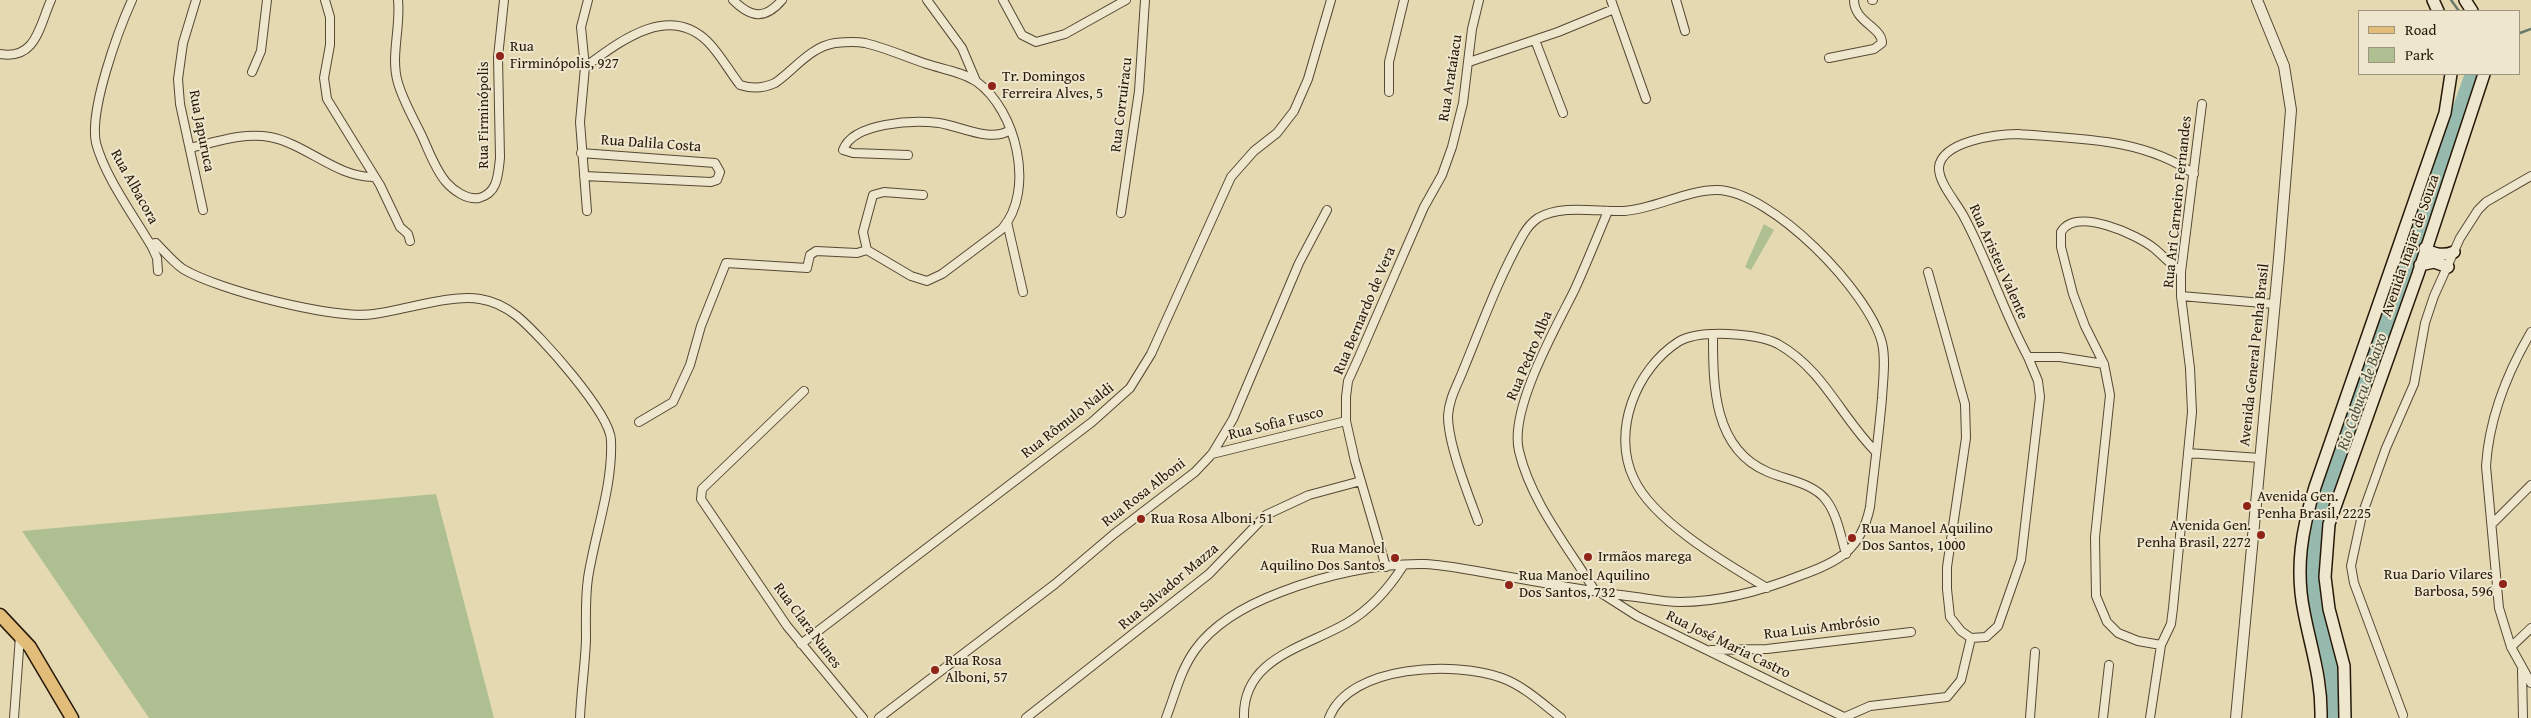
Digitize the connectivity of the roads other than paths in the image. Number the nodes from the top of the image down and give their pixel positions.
1 (51, 0) edge
2 (132, 0) edge
3 (196, 0) edge
4 (267, 0) edge
5 (325, 0) edge
6 (398, 0) edge
7 (504, 0) edge
8 (733, 0) edge
9 (782, 0) edge
10 (927, 0) edge
11 (1003, 0) edge
12 (1126, 0) edge
13 (1145, 0) edge
14 (1331, 0) edge
15 (1404, 0) edge
16 (1479, 0) edge
17 (1611, 0) edge
18 (1676, 0) edge
19 (1854, 0) edge
20 (2257, 0) edge
21 (588, 1) edge
22 (1614, 9) junction
23 (1685, 31) dead end
24 (1535, 40) junction
25 (0, 54) edge
26 (1829, 58) dead end
27 (1468, 62) junction
28 (585, 67) junction
29 (252, 72) dead end
30 (2451, 75) edge
31 (2484, 75) edge
32 (976, 81) junction
33 (1389, 92) dead end
34 (1646, 99) dead end
35 (2202, 104) dead end
36 (1562, 113) dead end
37 (1010, 130) junction
38 (190, 148) junction
39 (581, 153) junction
40 (908, 156) dead end
41 (1448, 160) joint
42 (2194, 174) junction
43 (584, 176) junction
44 (2531, 176) edge
45 (373, 177) junction
46 (923, 195) dead end
47 (203, 210) dead end
48 (587, 210) dead end
49 (1326, 210) dead end
50 (1608, 211) junction
51 (1121, 213) dead end
52 (1007, 222) junction
53 (410, 241) dead end
54 (151, 244) junction
55 (2425, 248) junction
56 (867, 250) junction
57 (2454, 252) junction
58 (2420, 265) junction
59 (2448, 267) junction
60 (158, 271) dead end
61 (1928, 272) dead end
62 (2181, 272) junction
63 (1023, 292) dead end
64 (2181, 296) junction
65 (2274, 304) junction
66 (2531, 332) edge
67 (1713, 335) junction
68 (2028, 357) junction
69 (2104, 364) junction
70 (804, 391) dead end
71 (1346, 421) junction
72 (639, 422) dead end
73 (1876, 452) junction
74 (2188, 453) junction
75 (1212, 454) junction
76 (2260, 458) junction
77 (1361, 480) junction
78 (2531, 485) edge
79 (1478, 521) dead end
80 (2492, 524) junction
81 (1846, 554) junction
82 (1402, 566) junction
83 (1386, 567) junction
84 (1767, 588) junction
85 (1598, 592) junction
86 (0, 615) edge
87 (2531, 628) edge
88 (1910, 632) dead end
89 (20, 634) junction
90 (1971, 638) junction
91 (801, 644) junction
92 (2161, 645) junction
93 (2511, 647) junction
94 (1707, 650) junction
95 (2036, 652) dead end
96 (2108, 665) dead end
97 (2522, 670) junction
98 (2531, 683) edge
99 (1170, 709) junction
100 (2403, 715) dead end
101 (14, 718) edge
102 (72, 718) edge
103 (580, 718) edge
104 (862, 718) edge
105 (879, 718) edge
106 (1026, 718) edge
107 (1166, 718) edge
108 (1172, 718) edge
109 (1244, 718) edge
110 (1330, 718) edge
111 (1561, 718) edge
112 (1845, 718) edge
113 (2030, 718) edge
114 (2103, 718) edge
115 (2150, 718) edge
116 (2236, 718) edge
117 (2321, 718) edge
118 (2345, 718) edge
119 (2523, 718) edge

1 - 25 street
2 - 54 street, Rua Albacora
3 - 38 street, Rua Japuruca
4 - 29 street
5 - 45 street
6 - 7 street, Rua Firminópolis
8 - 9 street
10 - 32 street
11 - 12 street
13 - 51 street, Rua Corruiracu
14 - 91 street, Rua Rômulo Naldi
15 - 33 street
16 - 27 street, Rua Arataiacu
17 - 22 street
18 - 23 street
19 - 26 street
20 - 65 street, Avenida General Penha Brasil
21 - 28 street
22 - 24 street
22 - 34 street
24 - 27 street
24 - 36 street
27 - 41 street, Rua Arataiacu
28 - 32 street
28 - 39 street
30 - 117 main road, Avenida Inajar de Souza
31 - 55 main road, Avenida Inajar de Souza
32 - 37 street
35 - 42 street, Rua Ari Carneiro Fernandes
37 - 40 street
37 - 52 street
38 - 45 street
38 - 47 street, Rua Japuruca
39 - 43 street
39 - 43 street, Rua Dalila Costa
41 - 71 street, Rua Bernardo de Vera
42 - 62 street, Rua Ari Carneiro Fernandes
42 - 68 street, Rua Aristeu Valente
43 - 48 street
44 - 57 street
45 - 53 street
46 - 56 street
49 - 75 street, Rua Rosa Alboni
50 - 73 street
50 - 79 street
50 - 85 street, Rua Pedro Alba
52 - 56 street
52 - 63 street
54 - 60 street, Rua Albacora
54 - 103 street
55 - 57 main road
55 - 58 main road, Avenida Inajar de Souza
56 - 72 street
57 - 59 street
58 - 59 main road
58 - 118 main road, Avenida Inajar de Souza
59 - 100 street
61 - 90 street
62 - 64 street, Rua Ari Carneiro Fernandes
62 - 69 street
64 - 65 street
64 - 74 street, Rua Ari Carneiro Fernandes
65 - 76 street, Avenida General Penha Brasil
66 - 80 street
67 - 73 street
67 - 81 street
67 - 84 street
68 - 69 street
68 - 90 street
69 - 92 street
70 - 91 street, Rua Clara Nunes
71 - 75 street, Rua Sofia Fusco
71 - 77 street, Rua Bernardo de Vera
73 - 81 street
74 - 76 street
74 - 92 street, Rua Ari Carneiro Fernandes
75 - 105 street, Rua Rosa Alboni
76 - 116 street, Avenida General Penha Brasil
77 - 83 street, Rua Bernardo de Vera
77 - 106 street, Rua Salvador Mazza
78 - 80 street
80 - 93 street
81 - 84 street
82 - 83 street
82 - 85 street
82 - 109 street
83 - 99 street
84 - 85 street
85 - 94 street, Rua José Maria Castro
86 - 89 main road
87 - 93 street
88 - 94 street, Rua Luis Ambrósio
89 - 101 street
89 - 102 main road
90 - 112 street
91 - 104 street, Rua Clara Nunes
92 - 115 street, Rua Ari Carneiro Fernandes
93 - 97 street
94 - 112 street, Rua José Maria Castro
95 - 113 street
96 - 114 street
97 - 98 street
97 - 119 street
99 - 107 street
99 - 108 street
110 - 111 street

